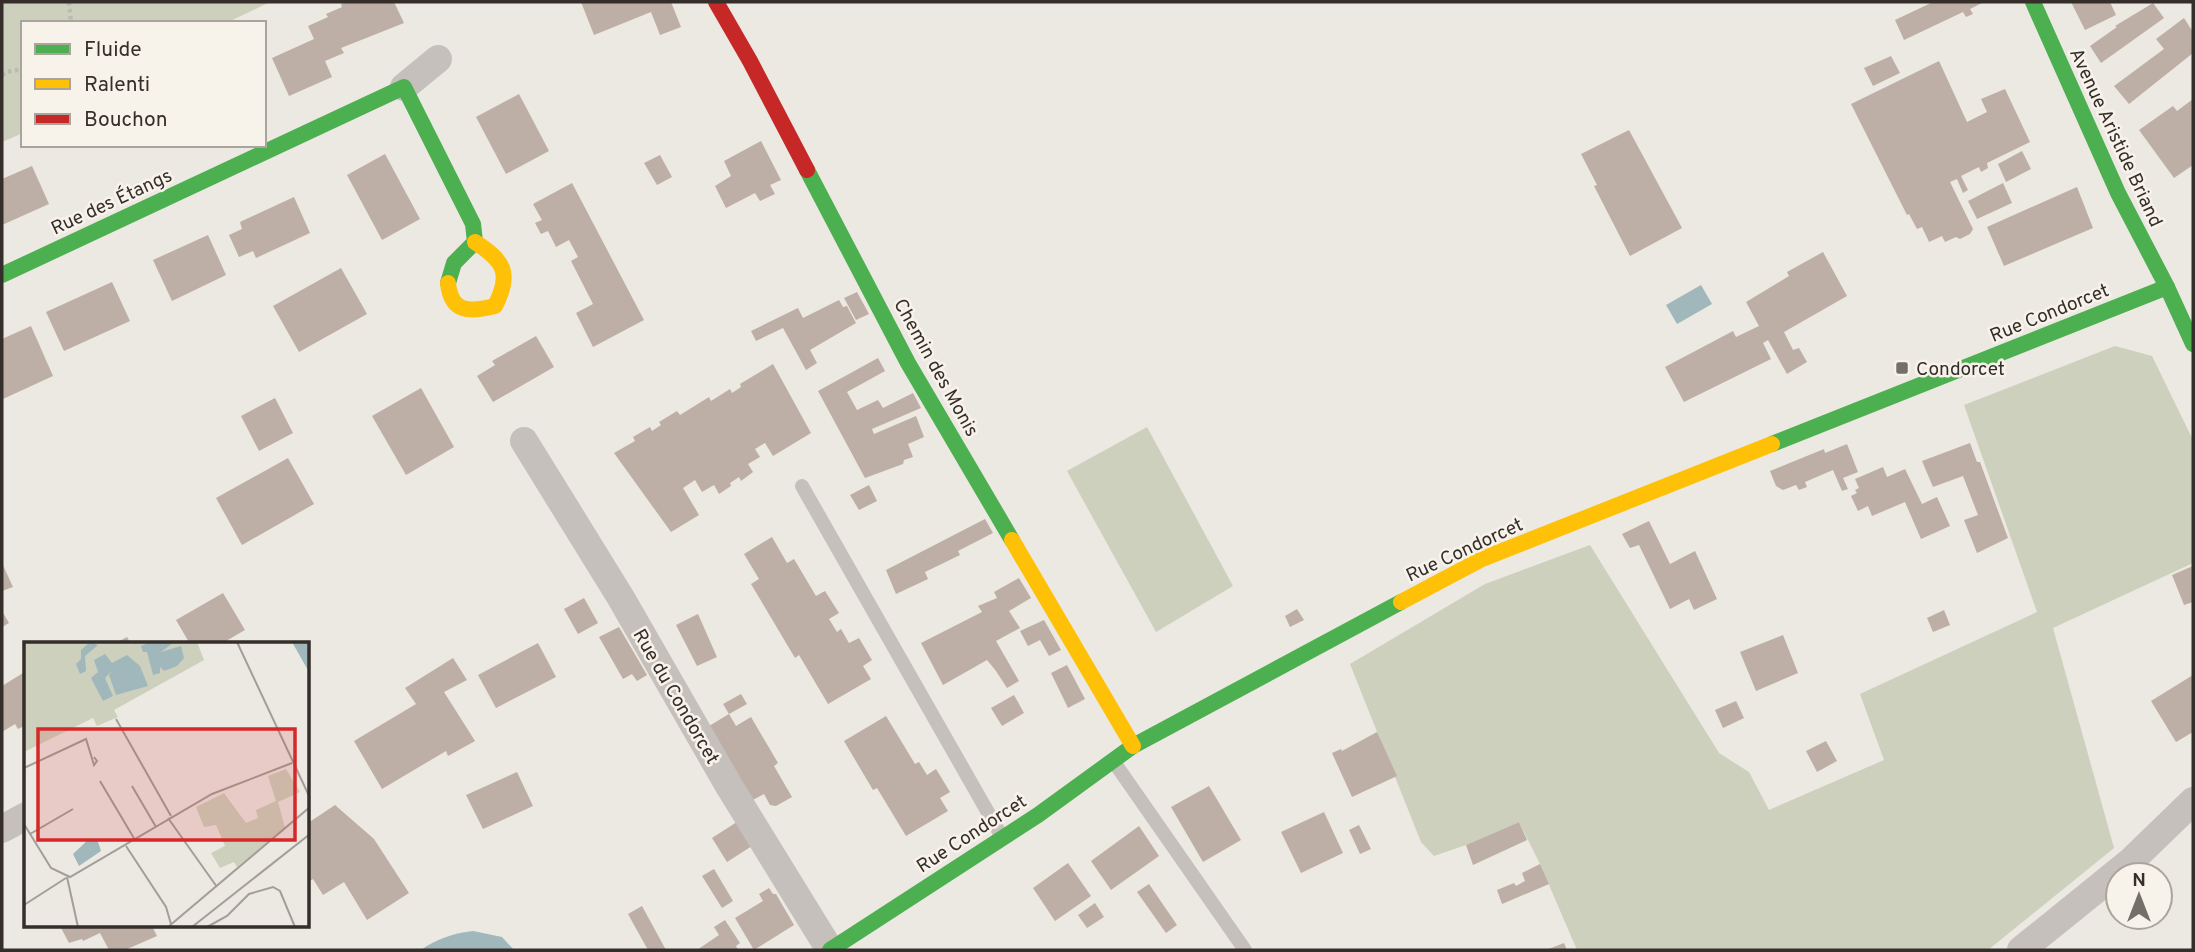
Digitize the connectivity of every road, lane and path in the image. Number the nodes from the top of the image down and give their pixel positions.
1 (69, 2) edge
2 (716, 2) edge
3 (2033, 2) edge
4 (71, 21) edge
5 (438, 59) dead end
6 (21, 69) edge
7 (2, 75) edge
8 (404, 87) junction
9 (475, 242) dead end
10 (2, 275) edge
11 (2167, 287) junction
12 (2193, 344) edge
13 (524, 441) dead end
14 (802, 486) dead end
15 (1133, 746) junction
16 (1113, 760) junction
17 (2193, 802) edge
18 (24, 817) edge
19 (2, 829) edge
20 (1003, 838) junction
21 (830, 950) edge
22 (1245, 950) edge
23 (2021, 950) edge

1 - 4 path
2 - 15 street, Chemin des Monis
3 - 11 street, Avenue Aristide Briand
5 - 8 street
6 - 7 path
8 - 9 street
8 - 10 street, Rue des Étangs
11 - 12 street, Avenue Aristide Briand
11 - 15 street, Rue Condorcet
13 - 21 street, Rue du Condorcet
14 - 20 lane
15 - 16 street, Rue Condorcet
16 - 20 street, Rue Condorcet
16 - 22 lane
17 - 23 street
18 - 19 street
20 - 21 street, Rue Condorcet

